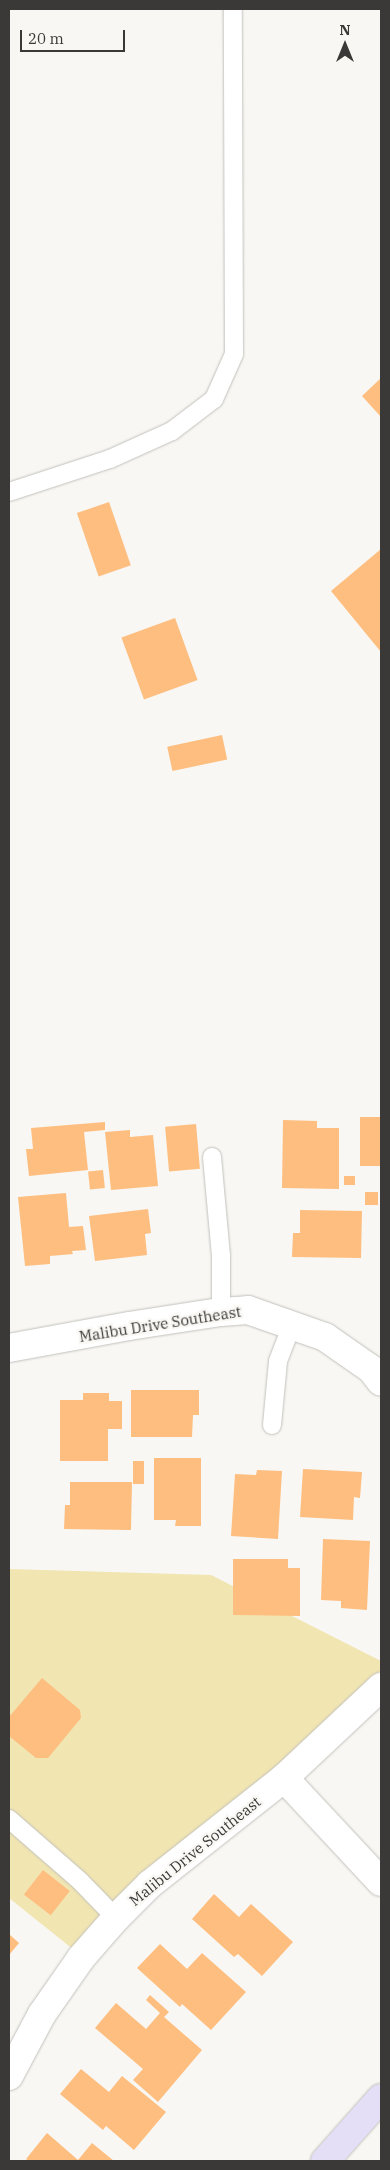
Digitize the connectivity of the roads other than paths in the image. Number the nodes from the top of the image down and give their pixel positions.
1 (233, 9) edge
2 (9, 492) edge
3 (212, 1158) dead end
4 (221, 1312) junction
5 (292, 1324) junction
6 (9, 1348) edge
7 (378, 1370) edge
8 (272, 1425) dead end
9 (381, 1687) edge
10 (284, 1778) junction
11 (9, 1819) edge
12 (381, 1882) edge
13 (116, 1918) junction
14 (9, 2076) edge
15 (381, 2098) edge
16 (325, 2161) edge

1 - 2 lane
3 - 4 lane
4 - 5 street, Malibu Drive Southeast
4 - 6 street, Malibu Drive Southeast
5 - 7 street, Malibu Drive Southeast
5 - 8 lane
9 - 10 street, Malibu Drive Southeast
10 - 12 street
10 - 13 street, Malibu Drive Southeast
11 - 13 lane
13 - 14 street, Malibu Drive Southeast
15 - 16 main road

